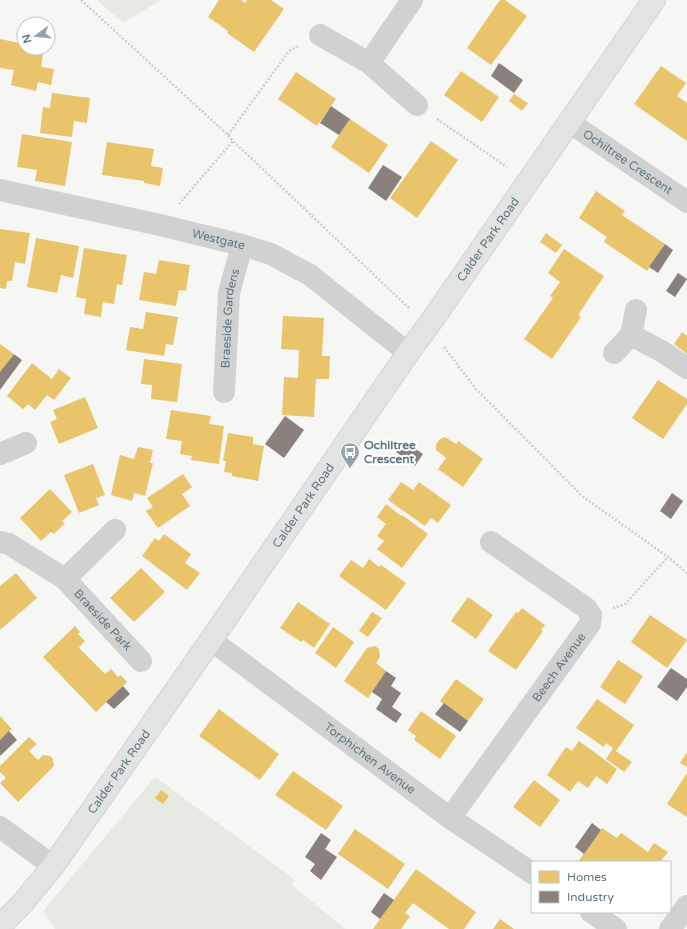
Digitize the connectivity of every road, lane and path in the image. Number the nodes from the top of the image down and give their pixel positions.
1 (81, 0) edge
2 (86, 0) edge
3 (412, 0) edge
4 (654, 0) edge
5 (84, 3) junction
6 (320, 35) joint
7 (369, 63) junction
8 (417, 105) joint
9 (569, 122) junction
10 (228, 134) junction
11 (233, 140) junction
12 (528, 182) junction
13 (0, 190) edge
14 (687, 202) edge
15 (160, 226) junction
16 (242, 246) junction
17 (636, 310) dead end
18 (428, 326) junction
19 (631, 334) junction
20 (408, 353) junction
21 (614, 353) dead end
22 (687, 368) edge
23 (224, 392) dead end
24 (26, 443) dead end
25 (0, 454) edge
26 (115, 530) dead end
27 (0, 542) edge
28 (492, 542) dead end
29 (668, 558) junction
30 (687, 573) edge
31 (65, 579) junction
32 (591, 615) junction
33 (211, 640) junction
34 (141, 661) dead end
35 (450, 818) junction
36 (0, 827) edge
37 (53, 866) junction
38 (531, 872) edge
39 (687, 906) edge
40 (592, 913) edge
41 (0, 926) edge
42 (616, 929) edge
43 (670, 929) edge

1 - 5 path
2 - 5 path
3 - 7 street
4 - 9 main road, Calder Park Road
5 - 10 path
6 - 7 street
6 - 10 path
7 - 8 street
8 - 12 path
9 - 12 main road, Calder Park Road
9 - 14 street, Ochiltree Crescent
10 - 11 path
11 - 15 path
11 - 18 path
12 - 18 main road, Calder Park Road
13 - 15 street, Westgate
15 - 16 street, Westgate
16 - 20 street, Westgate
16 - 23 street, Braeside Gardens
17 - 19 street
18 - 20 main road, Calder Park Road
18 - 29 path
19 - 21 street
19 - 22 street
20 - 33 main road, Calder Park Road
24 - 25 street
26 - 31 street, Braeside Park
27 - 31 street, Braeside Park
28 - 32 street
29 - 30 path
29 - 32 path
31 - 34 street, Braeside Park
32 - 35 street, Beech Avenue
33 - 35 street, Torphichen Avenue
33 - 37 main road, Calder Park Road
35 - 38 street, Torphichen Avenue
36 - 37 street
37 - 41 main road, Calder Park Road
39 - 43 street
40 - 42 street

